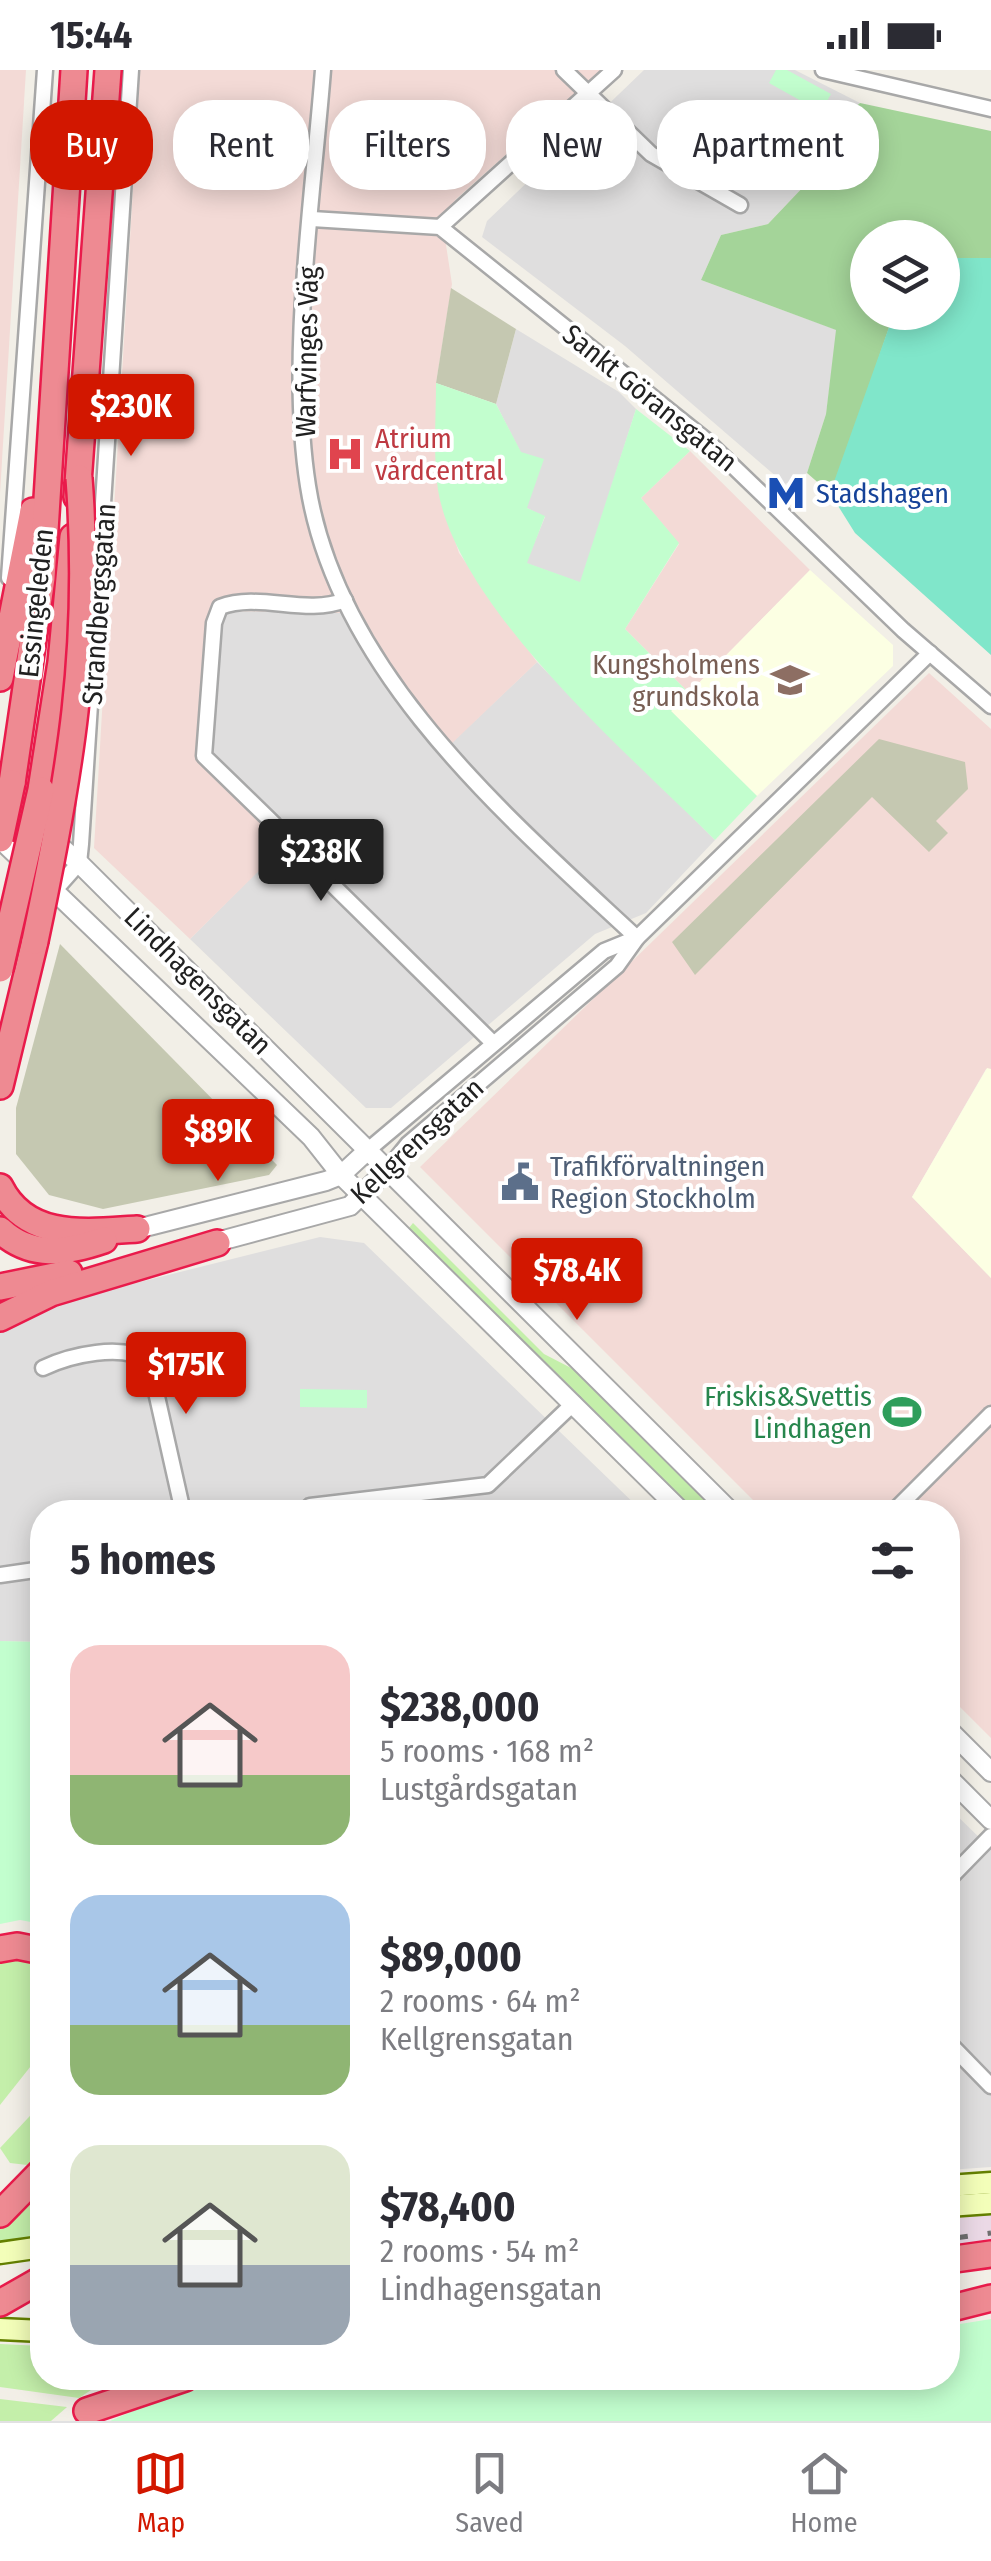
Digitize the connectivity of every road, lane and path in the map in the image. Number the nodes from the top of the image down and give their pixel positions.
1 (45, 70) edge
2 (74, 70) edge
3 (108, 70) edge
4 (132, 70) edge
5 (322, 70) edge
6 (564, 70) edge
7 (614, 70) edge
8 (823, 70) edge
9 (587, 95) junction
10 (991, 109) edge
11 (740, 205) dead end
12 (312, 219) junction
13 (440, 227) junction
14 (51, 423) junction
15 (79, 478) junction
16 (345, 600) junction
17 (930, 653) junction
18 (0, 666) edge
19 (0, 678) edge
20 (991, 706) edge
21 (0, 792) edge
22 (274, 824) dead end
23 (0, 839) edge
24 (289, 842) dead end
25 (79, 863) junction
26 (55, 890) junction
27 (636, 938) junction
28 (0, 969) edge
29 (240, 1022) junction
30 (492, 1042) junction
31 (214, 1044) junction
32 (0, 1086) edge
33 (368, 1150) junction
34 (388, 1169) junction
35 (341, 1175) junction
36 (0, 1187) edge
37 (362, 1196) junction
38 (137, 1229) joint
39 (0, 1230) edge
40 (217, 1243) junction
41 (51, 1252) junction
42 (148, 1256) joint
43 (0, 1287) edge
44 (0, 1298) edge
45 (0, 1318) edge
46 (43, 1368) dead end
47 (574, 1403) junction
48 (991, 1414) edge
49 (180, 1500) edge
50 (361, 1500) edge
51 (670, 1500) edge
52 (719, 1500) edge
53 (905, 1500) edge
54 (30, 1570) edge
55 (0, 1574) edge
56 (960, 1741) edge
57 (991, 1772) edge
58 (960, 1789) edge
59 (991, 1820) edge
60 (991, 1836) edge
61 (960, 1868) edge
62 (30, 1948) edge
63 (0, 1949) edge
64 (960, 2054) edge
65 (991, 2086) edge
66 (30, 2183) edge
67 (991, 2183) edge
68 (960, 2185) edge
69 (991, 2203) edge
70 (960, 2205) edge
71 (0, 2214) edge
72 (30, 2249) edge
73 (0, 2253) edge
74 (991, 2258) edge
75 (960, 2259) edge
76 (960, 2268) edge
77 (991, 2297) edge
78 (960, 2303) edge
79 (0, 2330) edge
80 (30, 2331) edge
81 (113, 2390) edge
82 (151, 2390) edge
83 (81, 2416) edge

1 - 18 street
2 - 14 highway
3 - 15 highway
4 - 25 street, Strandbergsgatan
5 - 12 street, Warfvinges Väg
6 - 9 street
7 - 9 street
8 - 10 street
9 - 11 street
9 - 13 street
12 - 13 street
12 - 16 street, Warfvinges Väg
13 - 17 street, Sankt Göransgatan
14 - 19 highway
14 - 23 highway, Essingeleden, bridge
15 - 28 highway, Essingeleden, bridge
15 - 32 highway, bridge
16 - 22 street
16 - 27 street, Warfvinges Väg
17 - 20 street, Sankt Göransgatan
17 - 27 street, Kellgrensgatan
21 - 25 street, Lindhagensgatan
23 - 26 street, Lindhagensgatan
24 - 30 street
25 - 26 street
25 - 29 street, Lindhagensgatan
26 - 31 street, Lindhagensgatan
27 - 30 street, Kellgrensgatan
27 - 34 street, Kellgrensgatan
29 - 31 street
29 - 33 street, Lindhagensgatan
30 - 33 street, Kellgrensgatan
31 - 35 street, Lindhagensgatan
33 - 34 street, Lindhagensgatan
33 - 35 street, Kellgrensgatan
34 - 37 street, Kellgrensgatan
34 - 52 street, Lindhagensgatan
35 - 37 street, Lindhagensgatan
35 - 38 street, Kellgrensgatan
36 - 41 highway
37 - 40 street, Kellgrensgatan
37 - 47 street, Lindhagensgatan
38 - 41 highway
39 - 41 highway
40 - 42 street, Kellgrensgatan
40 - 45 highway
41 - 42 highway
41 - 43 highway
41 - 44 highway
46 - 49 street
47 - 50 street
47 - 51 street, Lindhagensgatan
48 - 53 street
54 - 55 street
56 - 57 street
58 - 59 street
60 - 61 street
62 - 63 highway
64 - 65 street
66 - 71 highway
67 - 68 main road
69 - 70 main road
72 - 73 main road
74 - 75 highway
74 - 76 main road
77 - 78 highway
79 - 80 main road
81 - 83 highway
82 - 83 highway

